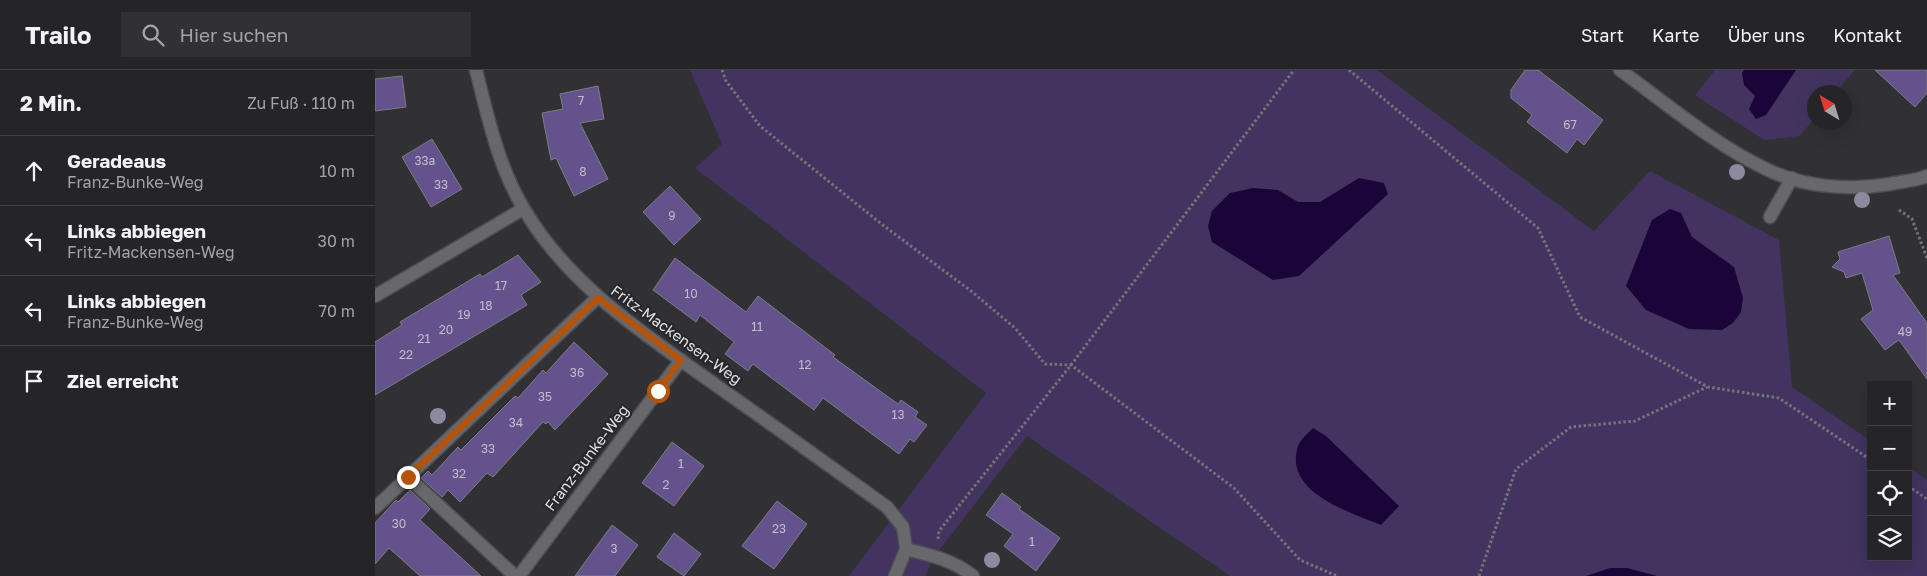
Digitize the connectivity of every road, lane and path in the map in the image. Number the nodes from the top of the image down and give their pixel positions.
1 (475, 70) edge
2 (722, 70) edge
3 (1293, 70) edge
4 (1349, 70) edge
5 (1621, 70) edge
6 (1792, 178) junction
7 (1926, 181) edge
8 (523, 209) junction
9 (1899, 210) dead end
10 (1770, 217) dead end
11 (1927, 258) edge
12 (375, 296) edge
13 (598, 298) junction
14 (681, 360) junction
15 (1071, 365) junction
16 (1708, 386) junction
17 (1867, 457) edge
18 (408, 477) junction
19 (1912, 489) edge
20 (1927, 499) edge
21 (375, 508) edge
22 (939, 531) dead end
23 (906, 549) junction
24 (517, 576) edge
25 (895, 576) edge
26 (973, 576) edge
27 (1337, 576) edge
28 (1479, 576) edge

1 - 8 street, Fritz-Mackensen-Weg
2 - 15 path
3 - 15 path
4 - 16 path
5 - 6 street
6 - 7 street
6 - 10 street
8 - 12 street
8 - 13 street, Fritz-Mackensen-Weg
9 - 11 path
13 - 14 street, Fritz-Mackensen-Weg
13 - 18 street
14 - 23 street, Fritz-Mackensen-Weg
14 - 24 street, Franz-Bunke-Weg
15 - 22 path
15 - 27 path
16 - 17 path
16 - 28 path
18 - 21 street
18 - 24 street, Franz-Bunke-Weg
19 - 20 path
23 - 25 street
23 - 26 street

